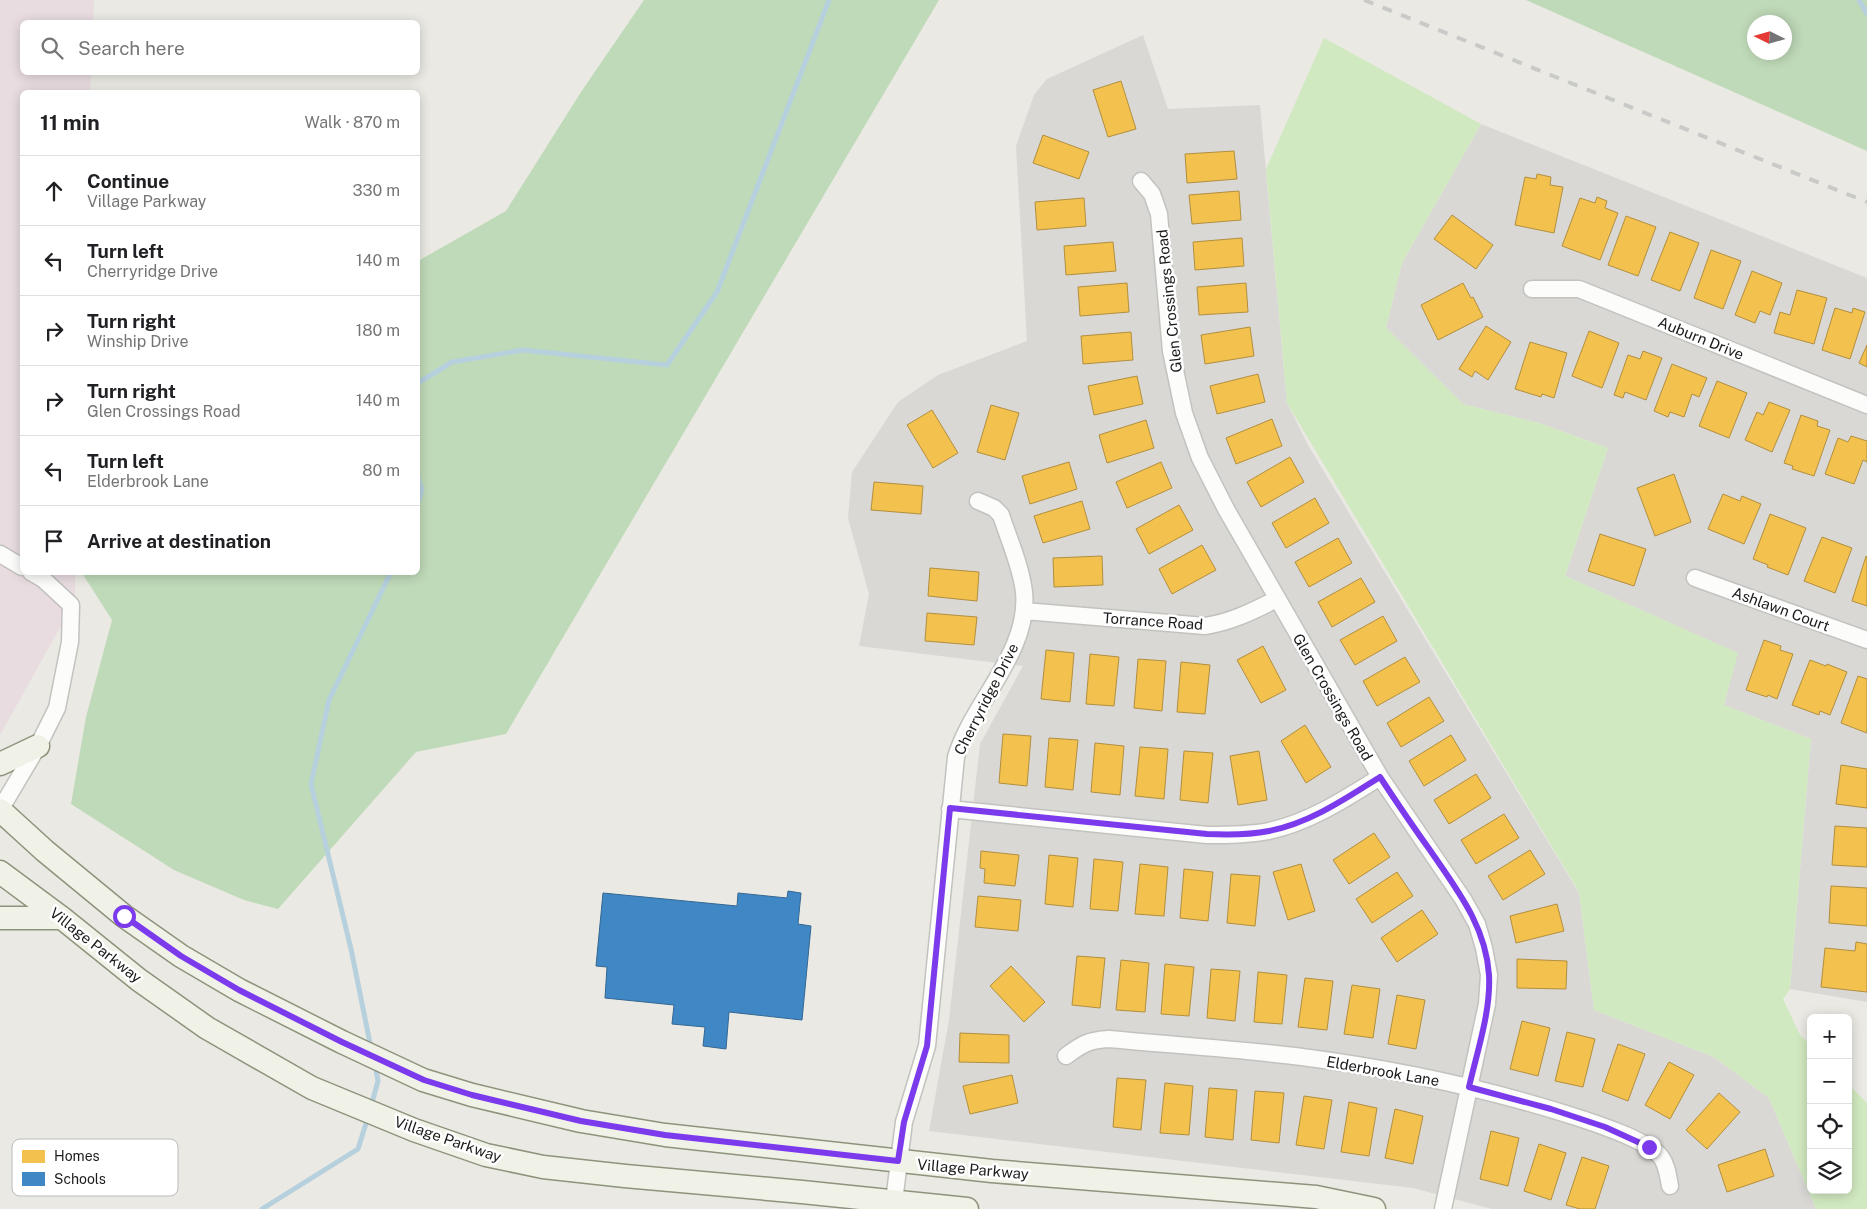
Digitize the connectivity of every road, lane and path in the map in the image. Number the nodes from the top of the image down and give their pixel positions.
1 (1141, 181) dead end
2 (1532, 289) dead end
3 (1867, 405) edge
4 (978, 501) dead end
5 (0, 554) edge
6 (20, 566) edge
7 (36, 575) edge
8 (1695, 578) dead end
9 (1278, 599) junction
10 (1024, 611) junction
11 (1867, 640) edge
12 (38, 746) junction
13 (0, 764) edge
14 (1380, 777) junction
15 (950, 808) junction
16 (0, 810) edge
17 (0, 872) edge
18 (0, 918) edge
19 (62, 918) junction
20 (1066, 1056) dead end
21 (1469, 1087) junction
22 (898, 1161) junction
23 (1670, 1186) dead end
24 (893, 1206) edge
25 (967, 1209) edge
26 (1374, 1209) edge
27 (1443, 1209) edge

1 - 9 street, Glen Crossings Road
2 - 3 street, Auburn Drive
4 - 10 street, Cherryridge Drive
5 - 6 street
7 - 12 street
8 - 11 street, Ashlawn Court
9 - 10 street, Torrance Road
9 - 14 street, Glen Crossings Road
10 - 15 street, Cherryridge Drive
12 - 13 main road
12 - 16 street
14 - 15 street
14 - 21 street, Glen Crossings Road
15 - 22 street, Cherryridge Drive
16 - 22 main road, Village Parkway
17 - 19 main road, Village Parkway
18 - 19 main road
19 - 24 main road, Village Parkway
20 - 21 street, Elderbrook Lane
21 - 23 street, Elderbrook Lane
21 - 27 street, Glen Crossings Road
22 - 24 street, Cherryridge Drive
22 - 26 main road, Village Parkway
24 - 25 main road, Village Parkway

